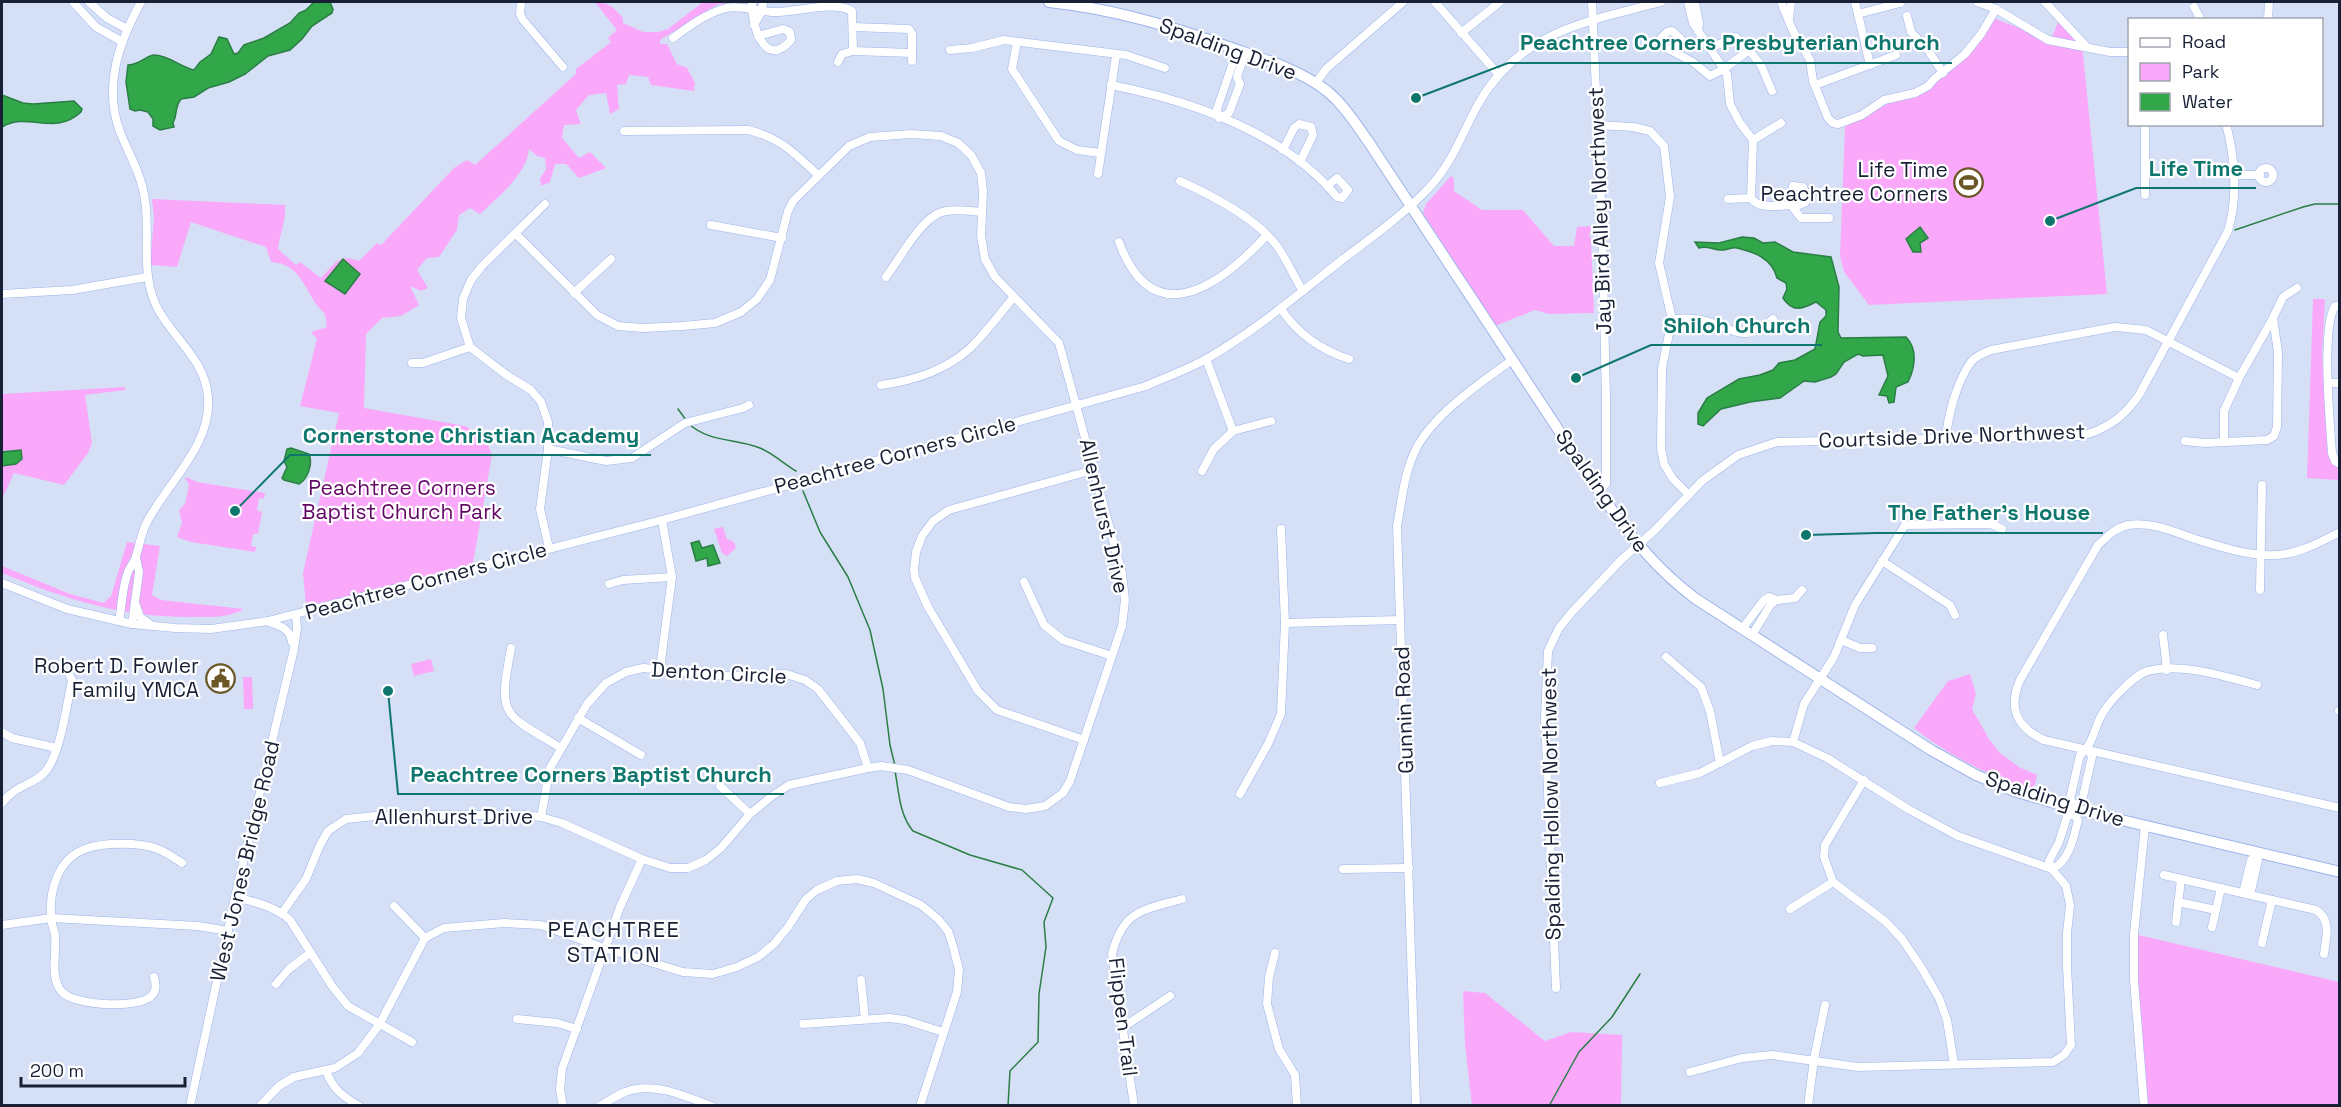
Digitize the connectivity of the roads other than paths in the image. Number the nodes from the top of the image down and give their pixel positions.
1 (74, 2) edge
2 (89, 2) edge
3 (141, 2) edge
4 (521, 2) edge
5 (763, 2) edge
6 (1050, 2) edge
7 (1403, 2) edge
8 (1435, 2) edge
9 (1500, 2) edge
10 (1592, 2) edge
11 (1661, 2) edge
12 (1688, 2) edge
13 (1695, 2) edge
14 (1781, 2) edge
15 (1791, 2) edge
16 (1855, 2) edge
17 (1977, 2) edge
18 (2046, 2) edge
19 (2269, 2) edge
20 (1900, 3) dead end
21 (1083, 4) edge
22 (751, 6) edge
23 (2194, 7) dead end
24 (1995, 9) junction
25 (762, 11) junction
26 (1858, 14) junction
27 (1907, 16) dead end
28 (1789, 18) junction
29 (2200, 18) edge
30 (2268, 18) edge
31 (1592, 19) junction
32 (754, 25) junction
33 (853, 27) junction
34 (127, 29) junction
35 (1698, 31) junction
36 (1461, 33) junction
37 (758, 36) dead end
38 (673, 38) dead end
39 (121, 41) junction
40 (1017, 42) junction
41 (2086, 46) junction
42 (1710, 48) junction
43 (950, 50) dead end
44 (1749, 50) junction
45 (853, 51) junction
46 (1241, 51) junction
47 (1672, 51) dead end
48 (2128, 52) edge
49 (1896, 55) dead end
50 (1116, 56) junction
51 (838, 62) dead end
52 (1870, 65) junction
53 (563, 67) dead end
54 (1165, 68) dead end
55 (1724, 69) junction
56 (1942, 73) junction
57 (1498, 75) junction
58 (1233, 76) junction
59 (1316, 83) junction
60 (1111, 85) junction
61 (1815, 86) junction
62 (1772, 91) dead end
63 (1219, 118) junction
64 (1781, 123) dead end
65 (1598, 124) junction
66 (2145, 126) edge
67 (2227, 126) edge
68 (624, 131) dead end
69 (1753, 140) junction
70 (1283, 150) junction
71 (1100, 153) junction
72 (1300, 162) junction
73 (1098, 174) dead end
74 (818, 175) junction
75 (2233, 175) junction
76 (2260, 176) dead end
77 (1180, 181) dead end
78 (1327, 186) dead end
79 (2145, 195) dead end
80 (1751, 198) junction
81 (1728, 199) dead end
82 (545, 204) dead end
83 (1410, 206) junction
84 (981, 212) junction
85 (1829, 218) dead end
86 (711, 225) dead end
87 (516, 234) junction
88 (1267, 235) junction
89 (782, 238) junction
90 (1119, 242) dead end
91 (611, 259) dead end
92 (147, 277) junction
93 (886, 277) dead end
94 (2297, 288) dead end
95 (1303, 291) junction
96 (574, 292) junction
97 (2, 294) edge
98 (1014, 297) junction
99 (2340, 306) edge
100 (1281, 309) junction
101 (2273, 318) junction
102 (1672, 319) junction
103 (1773, 319) dead end
104 (2169, 342) junction
105 (470, 347) junction
106 (1206, 359) junction
107 (1349, 359) dead end
108 (1512, 360) junction
109 (412, 363) dead end
110 (2239, 378) junction
111 (2328, 383) junction
112 (2340, 383) edge
113 (881, 385) dead end
114 (749, 405) dead end
115 (1077, 405) junction
116 (1271, 421) dead end
117 (1233, 431) junction
118 (1946, 438) junction
119 (2185, 441) dead end
120 (2224, 441) junction
121 (548, 449) junction
122 (2340, 464) edge
123 (1093, 470) junction
124 (1202, 471) dead end
125 (2262, 485) dead end
126 (1598, 490) junction
127 (1689, 495) junction
128 (662, 520) junction
129 (1281, 529) dead end
130 (2002, 529) dead end
131 (2340, 532) edge
132 (1637, 545) junction
133 (549, 548) junction
134 (2262, 554) junction
135 (136, 558) junction
136 (1882, 561) junction
137 (672, 577) junction
138 (1024, 582) dead end
139 (2, 583) edge
140 (609, 584) dead end
141 (1802, 590) dead end
142 (2260, 590) dead end
143 (135, 602) junction
144 (296, 615) junction
145 (1955, 615) dead end
146 (1401, 620) junction
147 (119, 621) junction
148 (268, 621) junction
149 (1285, 623) junction
150 (132, 624) junction
151 (152, 626) junction
152 (1747, 632) junction
153 (2163, 635) dead end
154 (1841, 640) junction
155 (510, 648) dead end
156 (1872, 648) dead end
157 (294, 649) junction
158 (1112, 656) junction
159 (1666, 657) dead end
160 (660, 669) junction
161 (2167, 670) junction
162 (69, 674) dead end
163 (1820, 678) junction
164 (2257, 685) dead end
165 (578, 718) junction
166 (2, 732) edge
167 (1084, 740) junction
168 (1792, 742) junction
169 (57, 748) junction
170 (561, 748) junction
171 (2088, 749) junction
172 (641, 755) dead end
173 (1720, 763) junction
174 (868, 768) junction
175 (2076, 778) junction
176 (1864, 780) junction
177 (2087, 781) junction
178 (1660, 783) dead end
179 (720, 786) dead end
180 (1240, 794) dead end
181 (2, 803) edge
182 (2340, 808) edge
183 (2074, 810) junction
184 (750, 814) junction
185 (541, 818) junction
186 (2145, 826) junction
187 (2255, 855) junction
188 (642, 859) junction
189 (182, 863) dead end
190 (1408, 868) junction
191 (1343, 869) dead end
192 (2052, 869) junction
193 (2340, 872) edge
194 (2164, 875) dead end
195 (2181, 879) junction
196 (1833, 882) junction
197 (2221, 888) junction
198 (2246, 894) junction
199 (235, 897) junction
200 (1182, 899) dead end
201 (2272, 900) junction
202 (2178, 902) junction
203 (394, 906) dead end
204 (1790, 909) dead end
205 (2216, 910) junction
206 (282, 913) junction
207 (51, 918) junction
208 (2176, 922) dead end
209 (5, 925) edge
210 (2212, 927) dead end
211 (228, 931) junction
212 (425, 938) junction
213 (2262, 943) dead end
214 (604, 948) junction
215 (310, 953) junction
216 (1275, 953) dead end
217 (2324, 954) dead end
218 (154, 977) dead end
219 (861, 980) dead end
220 (276, 984) dead end
221 (1556, 988) dead end
222 (1170, 996) dead end
223 (1825, 1005) dead end
224 (518, 1019) dead end
225 (865, 1019) junction
226 (379, 1024) junction
227 (803, 1024) dead end
228 (577, 1029) junction
229 (1122, 1029) junction
230 (943, 1032) junction
231 (412, 1042) dead end
232 (1814, 1059) junction
233 (1954, 1064) junction
234 (326, 1071) junction
235 (1690, 1072) dead end
236 (190, 1106) edge
237 (260, 1106) edge
238 (359, 1106) edge
239 (563, 1106) edge
240 (600, 1106) edge
241 (711, 1106) edge
242 (920, 1106) edge
243 (1134, 1106) edge
244 (1297, 1106) edge
245 (1416, 1106) edge
246 (1808, 1106) edge
247 (2144, 1106) edge

1 - 39 street
2 - 34 street
3 - 34 street
4 - 53 street
5 - 25 street
6 - 21 main road, Spalding Drive
7 - 59 street
8 - 36 street
9 - 36 street
10 - 31 street, Jay Bird Alley Northwest
11 - 31 street, Peachtree Corners Circle
12 - 35 street
13 - 35 street
14 - 28 street
15 - 28 street
16 - 26 street
17 - 24 street
18 - 41 street
19 - 30 street
20 - 26 street
21 - 46 main road, Spalding Drive
22 - 25 street
22 - 32 street
22 - 38 street
23 - 29 street
24 - 41 street
24 - 56 street
25 - 32 street
25 - 33 street
26 - 52 street
27 - 56 street
28 - 61 street
31 - 57 street, Peachtree Corners Circle
31 - 65 street, Jay Bird Alley Northwest
32 - 37 street
33 - 45 street
33 - 45 street
34 - 39 street
35 - 42 street
36 - 57 street
39 - 92 street
40 - 43 street
40 - 50 street
40 - 71 street
41 - 48 street
42 - 44 street
42 - 55 street
44 - 55 street
44 - 62 street
45 - 51 street
46 - 58 street
46 - 59 main road, Spalding Drive
47 - 55 street
49 - 52 street
50 - 54 street
50 - 60 street
52 - 61 street
55 - 69 street
56 - 61 street
57 - 83 street, Peachtree Corners Circle
58 - 63 street
58 - 63 street
59 - 83 main road, Spalding Drive
60 - 63 street
60 - 71 street
63 - 70 street
64 - 69 street
65 - 102 street
65 - 126 street, Jay Bird Alley Northwest
66 - 79 street
67 - 75 street, Courtside Drive Northwest
68 - 74 street
69 - 80 street
70 - 72 street
70 - 72 street
71 - 73 street
72 - 78 street
74 - 84 street, Allenhurst Drive
74 - 89 street, Allenhurst Drive
75 - 76 street
75 - 104 street, Courtside Drive Northwest
77 - 88 street
80 - 81 street
80 - 85 street
82 - 87 street
83 - 95 street, Peachtree Corners Circle
83 - 108 main road, Spalding Drive
84 - 93 street
84 - 98 street, Allenhurst Drive
86 - 89 street
87 - 96 street, Allenhurst Drive
87 - 105 street
88 - 90 street
88 - 95 street
89 - 96 street, Allenhurst Drive
91 - 96 street
92 - 97 street
92 - 135 street
94 - 101 street
95 - 100 street, Peachtree Corners Circle
98 - 113 street
98 - 115 street, Allenhurst Drive
99 - 111 street
100 - 106 street, Peachtree Corners Circle
100 - 107 street
101 - 110 street
101 - 120 street
102 - 103 street
102 - 127 street
104 - 110 street
104 - 118 street, Courtside Drive Northwest
104 - 118 street
105 - 109 street
105 - 121 street
106 - 115 street, Peachtree Corners Circle
106 - 117 street
108 - 126 main road, Spalding Drive
108 - 146 street, Gunnin Road
110 - 120 street
111 - 112 street
111 - 122 street
114 - 121 street
115 - 123 street, Allenhurst Drive
115 - 128 street, Peachtree Corners Circle
116 - 117 street
117 - 124 street
118 - 127 street, Courtside Drive Northwest
119 - 120 street
121 - 133 street
123 - 158 street, Allenhurst Drive
123 - 167 street
125 - 134 street
126 - 132 main road, Spalding Drive
127 - 132 street, Courtside Drive Northwest
128 - 133 street, Peachtree Corners Circle
128 - 137 street
129 - 149 street
130 - 136 street
131 - 134 street
132 - 152 main road, Spalding Drive
132 - 221 street, Spalding Hollow Northwest
133 - 144 street, Peachtree Corners Circle
134 - 142 street
134 - 171 street
135 - 143 street
135 - 147 street
136 - 145 street
136 - 154 street
137 - 140 street
137 - 160 street
138 - 158 street
139 - 147 street, Peachtree Corners Circle
141 - 152 street
143 - 150 street
143 - 151 street
144 - 148 street, Peachtree Corners Circle
144 - 157 street, West Jones Bridge Road
146 - 149 street
146 - 190 street, Gunnin Road
147 - 150 street, Peachtree Corners Circle
148 - 151 street, Peachtree Corners Circle
148 - 157 street
149 - 180 street
150 - 151 street, Peachtree Corners Circle
152 - 163 main road, Spalding Drive
153 - 161 street
154 - 156 street
154 - 163 street
155 - 170 street
157 - 199 street, West Jones Bridge Road
158 - 167 street, Allenhurst Drive
159 - 173 street
160 - 165 street, Denton Circle
160 - 174 street, Denton Circle
161 - 164 street
161 - 171 street
162 - 169 street
163 - 168 street
163 - 183 main road, Spalding Drive
165 - 170 street, Denton Circle
165 - 172 street
166 - 169 street
167 - 174 street, Allenhurst Drive
168 - 173 street
168 - 176 street
169 - 181 street
170 - 185 street, Denton Circle
171 - 175 street
171 - 177 street
171 - 182 street
173 - 178 street
174 - 184 street, Allenhurst Drive
175 - 177 street
175 - 183 street
176 - 192 street
176 - 196 street
177 - 183 street
179 - 184 street
183 - 186 main road, Spalding Drive
183 - 192 street
184 - 188 street, Allenhurst Drive
185 - 188 street, Allenhurst Drive
185 - 206 street, Allenhurst Drive
186 - 187 main road, Spalding Drive
186 - 247 street
187 - 193 main road, Spalding Drive
187 - 198 street
188 - 214 street
189 - 207 street
190 - 191 street
190 - 245 street, Gunnin Road
192 - 233 street
194 - 195 street
195 - 197 street
195 - 202 street
196 - 204 street
196 - 233 street
197 - 198 street
197 - 205 street
198 - 201 street
199 - 206 street
199 - 211 street, West Jones Bridge Road
200 - 229 street, Flippen Trail
201 - 213 street
201 - 217 street
202 - 205 street
202 - 208 street
203 - 212 street
205 - 210 street
206 - 215 street
207 - 209 street
207 - 211 street
207 - 218 street
211 - 236 street, West Jones Bridge Road
212 - 214 street
212 - 226 street
214 - 228 street
214 - 230 street
215 - 220 street
215 - 226 street
216 - 244 street
219 - 225 street
222 - 229 street
223 - 232 street
224 - 228 street
225 - 227 street
225 - 230 street
226 - 231 street
226 - 234 street
228 - 239 street
229 - 243 street, Flippen Trail
230 - 242 street
232 - 233 street
232 - 235 street
232 - 246 street
234 - 237 street
234 - 238 street
240 - 241 street

